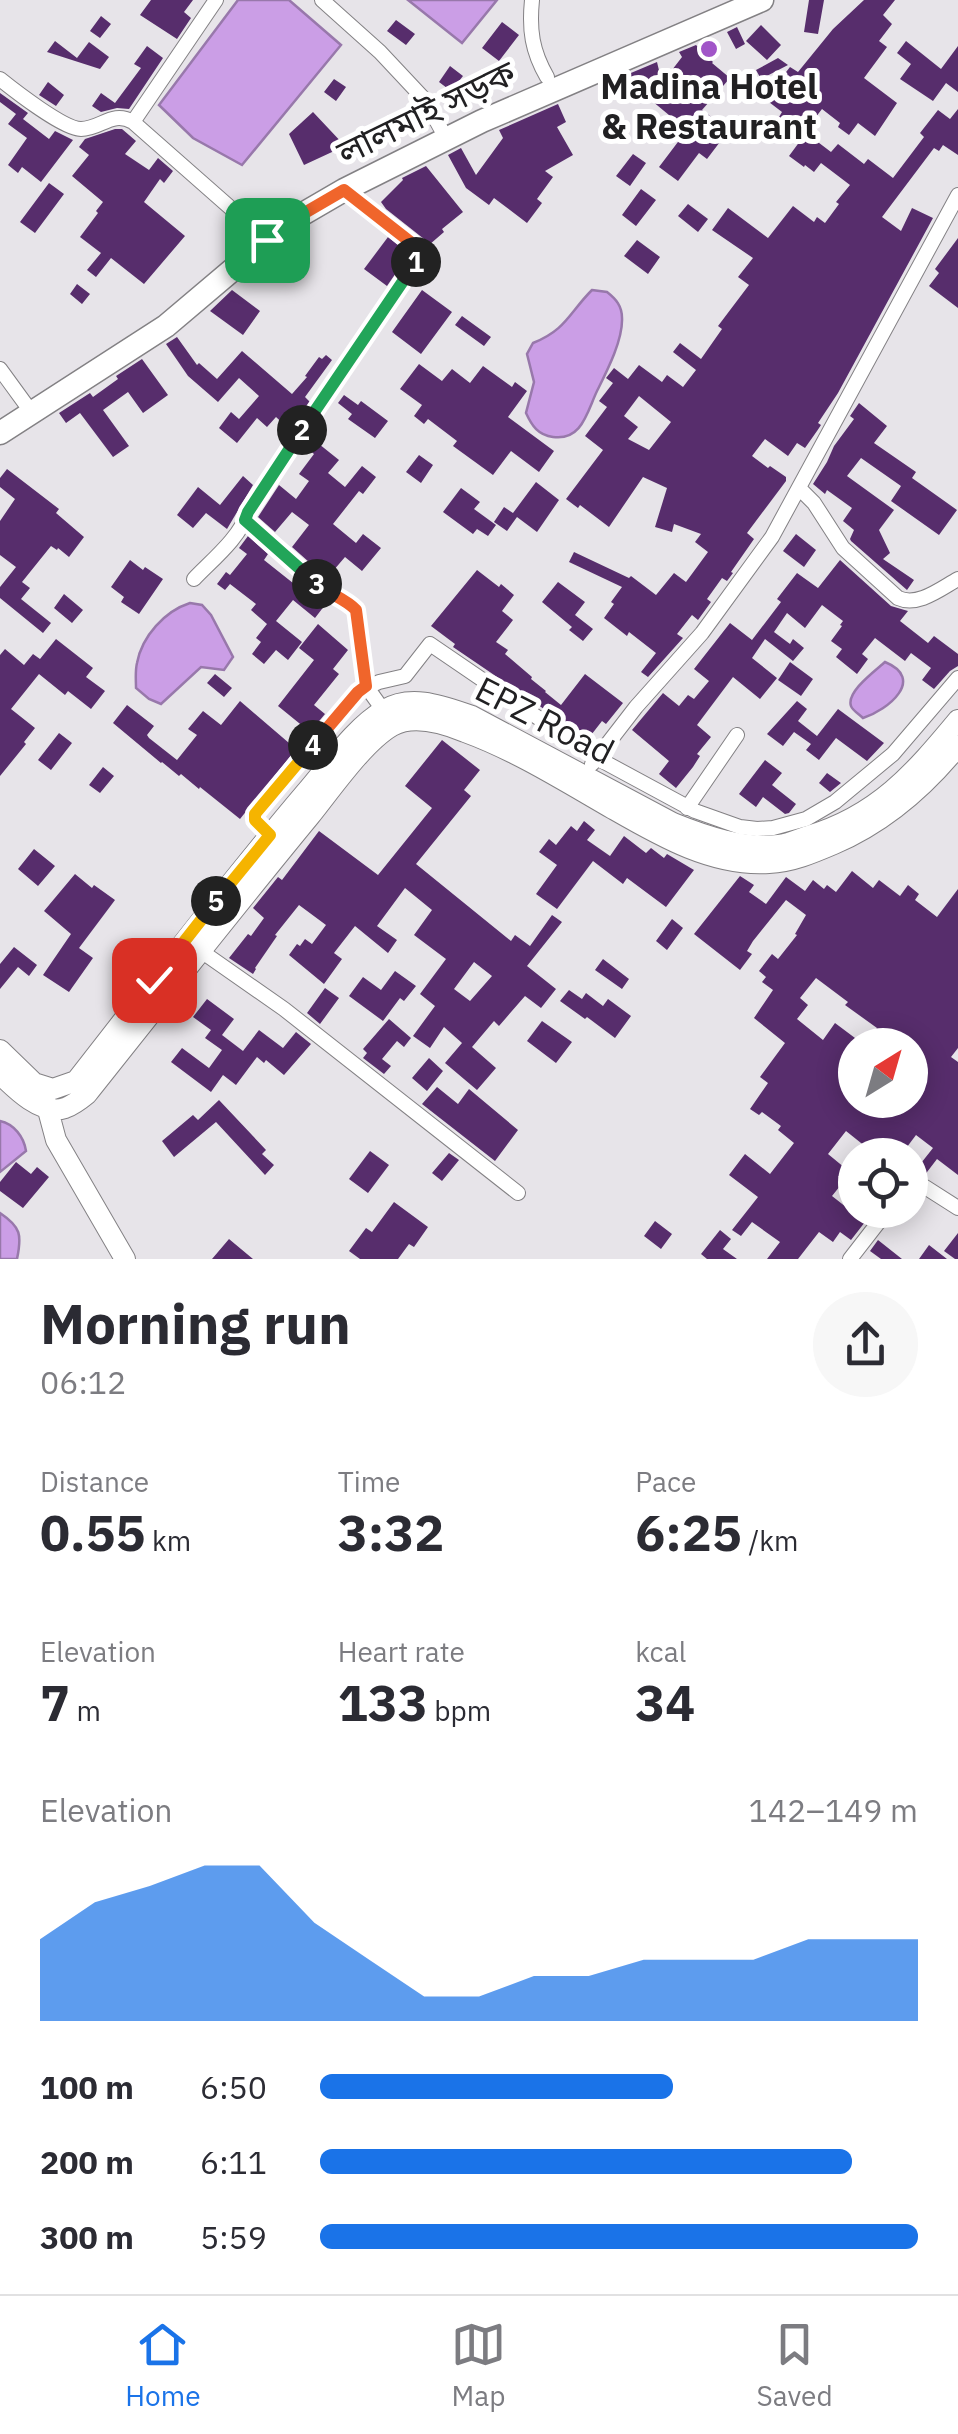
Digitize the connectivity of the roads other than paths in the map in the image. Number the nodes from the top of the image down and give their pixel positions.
1 (216, 0) edge
2 (322, 0) edge
3 (532, 0) edge
4 (762, 0) edge
5 (723, 5) edge
6 (547, 77) junction
7 (0, 80) edge
8 (133, 122) junction
9 (441, 129) junction
10 (344, 190) junction
11 (958, 196) edge
12 (262, 235) junction
13 (0, 369) edge
14 (29, 408) junction
15 (0, 418) edge
16 (0, 433) edge
17 (798, 488) junction
18 (245, 520) junction
19 (194, 579) dead end
20 (958, 580) edge
21 (958, 678) edge
22 (366, 686) junction
23 (389, 717) junction
24 (958, 720) edge
25 (737, 736) dead end
26 (958, 746) edge
27 (586, 774) junction
28 (686, 808) junction
29 (270, 835) junction
30 (240, 886) junction
31 (200, 950) junction
32 (0, 1050) edge
33 (0, 1074) edge
34 (45, 1097) junction
35 (928, 1188) edge
36 (518, 1193) dead end
37 (958, 1208) edge
38 (874, 1228) edge
39 (122, 1258) edge
40 (850, 1259) edge

1 - 8 street
2 - 9 street
3 - 6 street
4 - 5 main road, লালমাই সড়ক
5 - 6 main road, লালমাই সড়ক
5 - 10 main road, লালমাই সড়ক
6 - 9 main road, লালমাই সড়ক
7 - 8 street
8 - 12 street
9 - 12 main road, লালমাই সড়ক
10 - 12 main road, লালমাই সড়ক
10 - 18 street
11 - 17 street
12 - 14 main road, লালমাই সড়ক
13 - 14 street
14 - 15 main road, লালমাই সড়ক
14 - 16 main road, লালমাই সড়ক
17 - 20 street
17 - 27 street
18 - 19 street
18 - 22 street
21 - 28 street
22 - 23 street
22 - 27 street
22 - 29 street
23 - 27 main road, EPZ Road
23 - 29 main road
23 - 30 main road
24 - 27 main road, EPZ Road
25 - 28 street
26 - 27 main road, EPZ Road
27 - 28 street
29 - 30 main road
30 - 31 main road
30 - 34 main road
31 - 34 main road
31 - 36 street
32 - 34 main road
33 - 34 main road
34 - 39 main road
35 - 37 street
38 - 40 street

